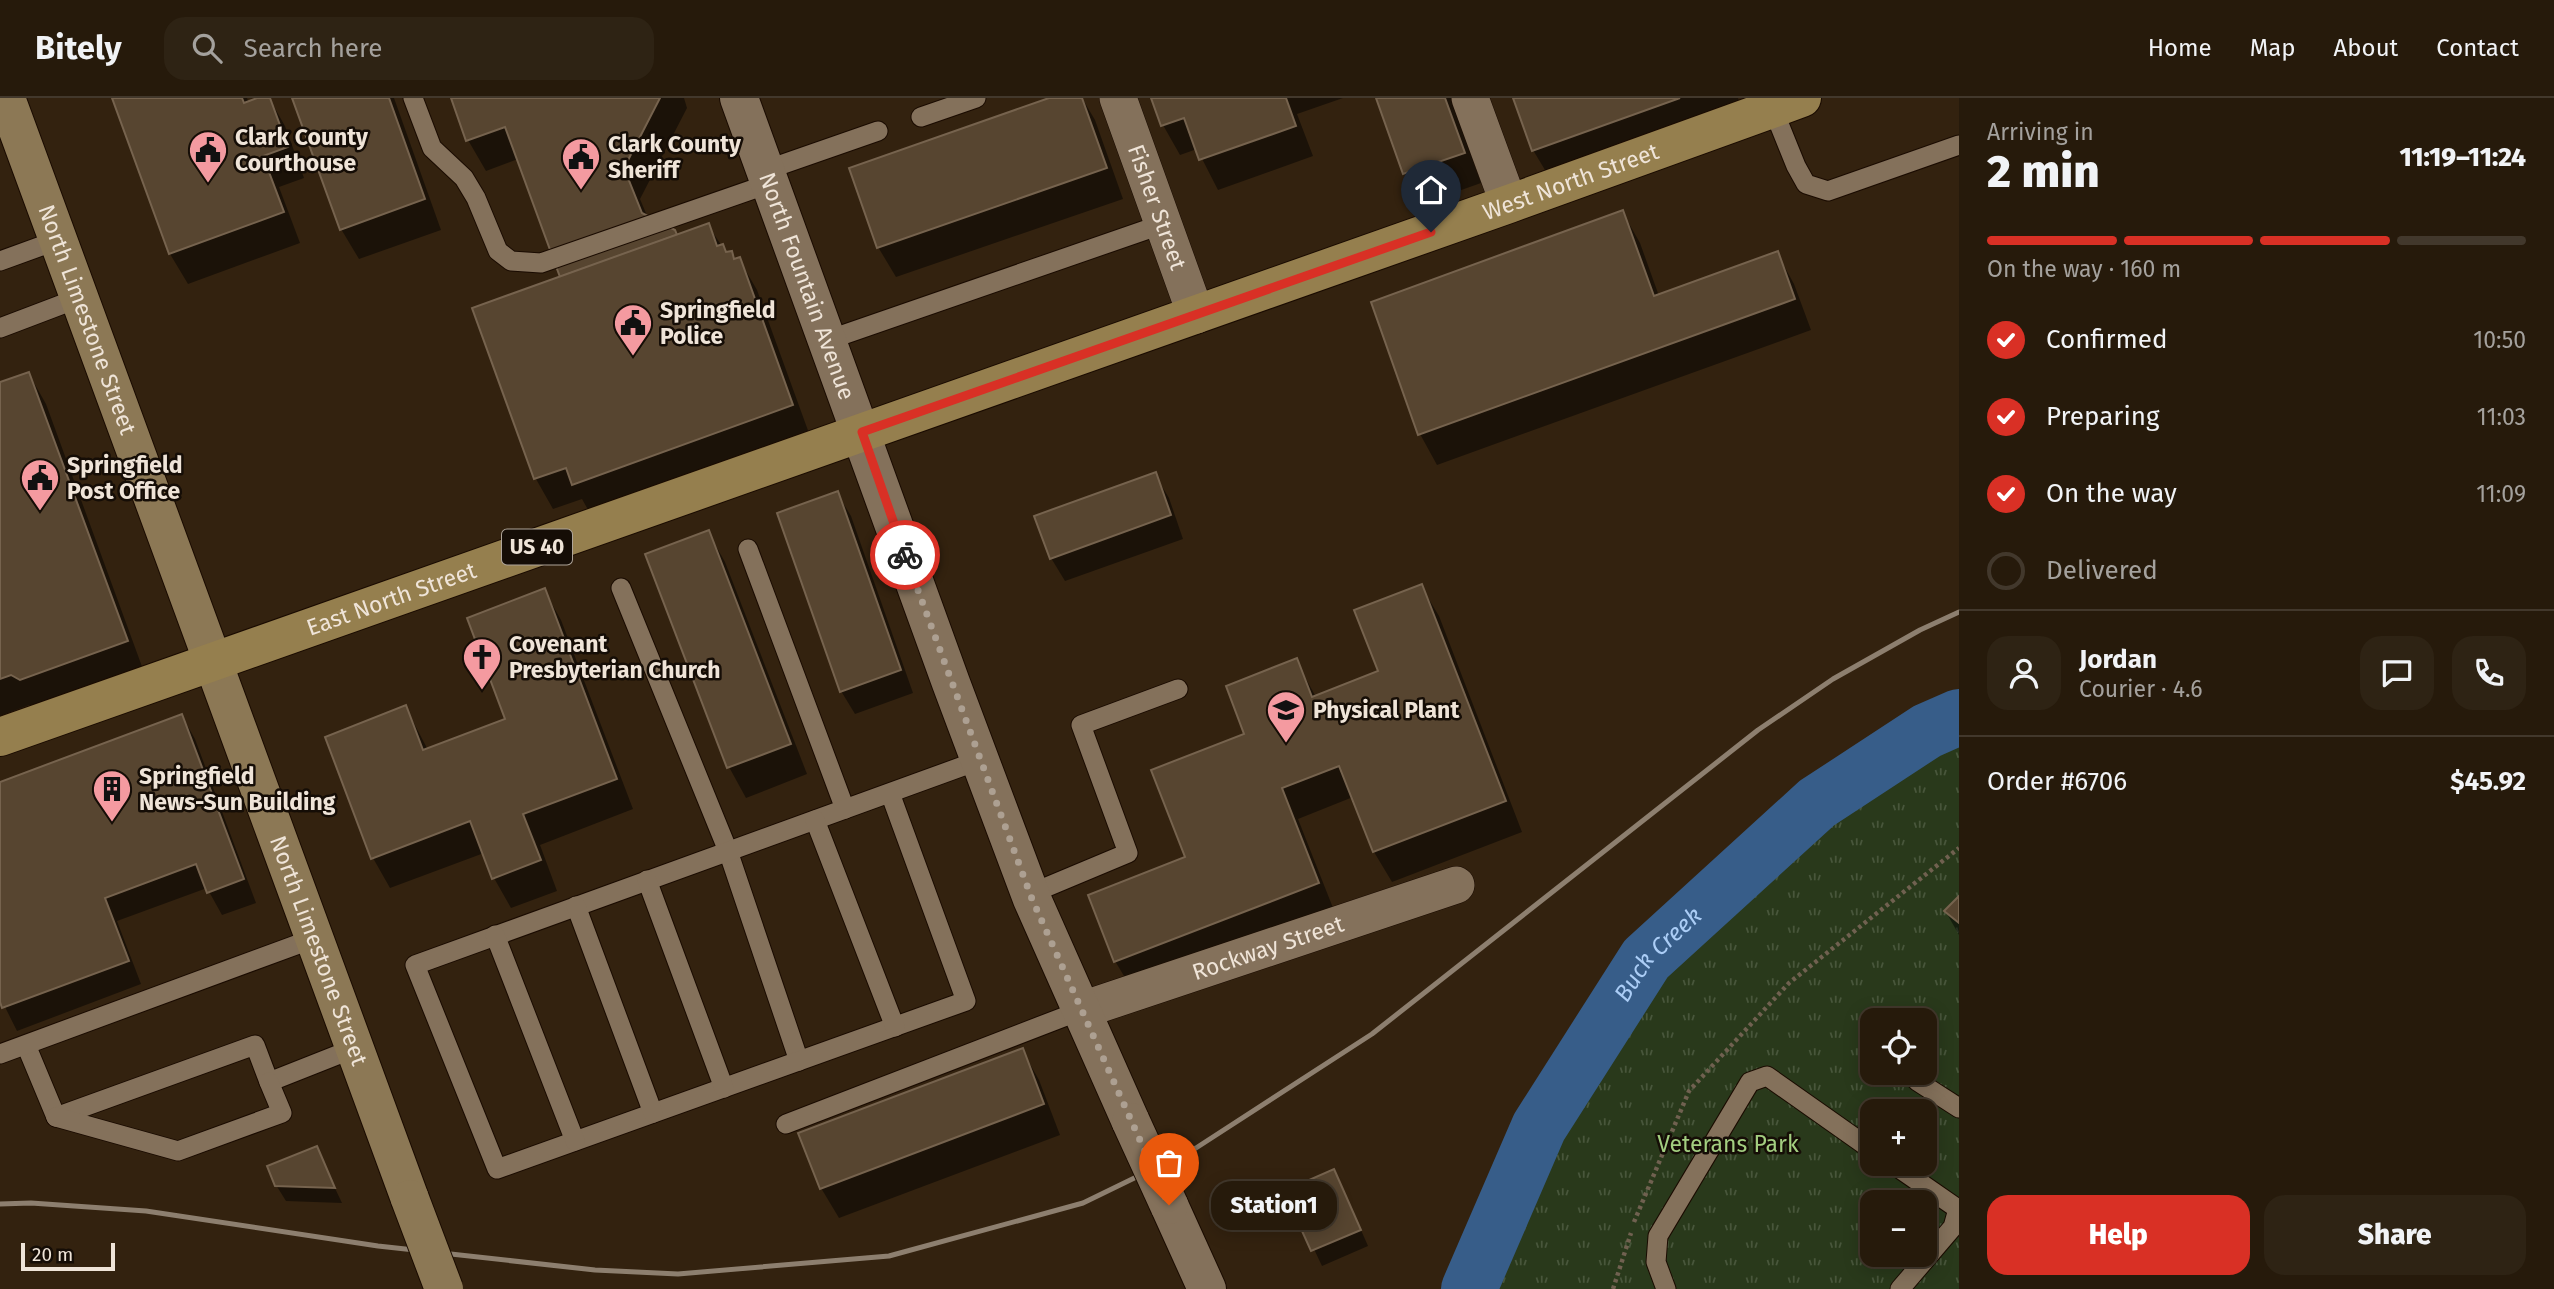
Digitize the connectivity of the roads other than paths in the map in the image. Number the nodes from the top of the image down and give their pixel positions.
1 (6, 98) edge
2 (413, 98) edge
3 (739, 98) edge
4 (976, 98) edge
5 (1118, 98) edge
6 (1470, 98) edge
7 (1787, 103) edge
8 (921, 117) dead end
9 (878, 131) dead end
10 (1959, 145) edge
11 (768, 176) junction
12 (1509, 204) junction
13 (1163, 223) junction
14 (58, 240) junction
15 (0, 261) edge
16 (79, 298) junction
17 (1196, 315) junction
18 (0, 328) edge
19 (828, 340) junction
20 (862, 432) junction
21 (748, 549) dead end
22 (621, 588) dead end
23 (212, 662) junction
24 (1178, 689) dead end
25 (0, 737) edge
26 (979, 760) junction
27 (890, 793) junction
28 (845, 808) junction
29 (815, 820) junction
30 (728, 851) junction
31 (648, 880) junction
32 (1456, 885) dead end
33 (1030, 894) junction
34 (576, 906) junction
35 (495, 935) junction
36 (315, 939) junction
37 (1082, 1010) junction
38 (895, 1027) junction
39 (26, 1045) junction
40 (355, 1048) junction
41 (0, 1054) edge
42 (799, 1061) junction
43 (269, 1082) junction
44 (1924, 1085) edge
45 (724, 1088) junction
46 (1959, 1108) edge
47 (653, 1113) junction
48 (56, 1117) junction
49 (786, 1124) dead end
50 (575, 1141) junction
51 (1860, 1142) edge
52 (1910, 1176) edge
53 (444, 1289) edge
54 (1207, 1289) edge
55 (1666, 1289) edge
56 (1900, 1289) edge

1 - 14 main road, North Limestone Street
2 - 11 lane
3 - 11 street, North Fountain Avenue
4 - 8 lane
5 - 13 street, Fisher Street
6 - 12 street
7 - 10 lane
7 - 12 main road, West North Street / US 40
9 - 11 lane
11 - 19 street, North Fountain Avenue
12 - 17 main road, West North Street / US 40
13 - 17 street, Fisher Street
13 - 19 lane
14 - 15 lane
14 - 16 main road, North Limestone Street
16 - 18 lane
16 - 23 main road, North Limestone Street
17 - 20 main road, West North Street / US 40
19 - 20 street, North Fountain Avenue
20 - 23 main road, East North Street / US 40
20 - 26 street, North Fountain Avenue
21 - 28 lane
22 - 30 lane
23 - 25 main road, East North Street / US 40
23 - 36 main road, North Limestone Street
24 - 33 lane
26 - 27 lane
26 - 33 street, North Fountain Avenue
27 - 28 lane
27 - 38 lane
28 - 29 lane
29 - 30 lane
29 - 38 lane
30 - 31 lane
30 - 42 lane
31 - 34 lane
31 - 45 lane
32 - 37 street, Rockway Street
33 - 37 street, North Fountain Avenue
34 - 35 lane
34 - 47 lane
35 - 50 lane
35 - 50 lane
36 - 39 lane
36 - 40 main road, North Limestone Street
37 - 49 lane
37 - 54 street, North Fountain Avenue, bridge
38 - 42 lane
39 - 41 lane
39 - 48 lane
40 - 43 lane
40 - 53 main road, North Limestone Street, bridge
42 - 45 lane
43 - 48 lane
43 - 48 lane
44 - 46 lane
45 - 47 lane
47 - 50 lane
51 - 55 lane
52 - 56 lane

